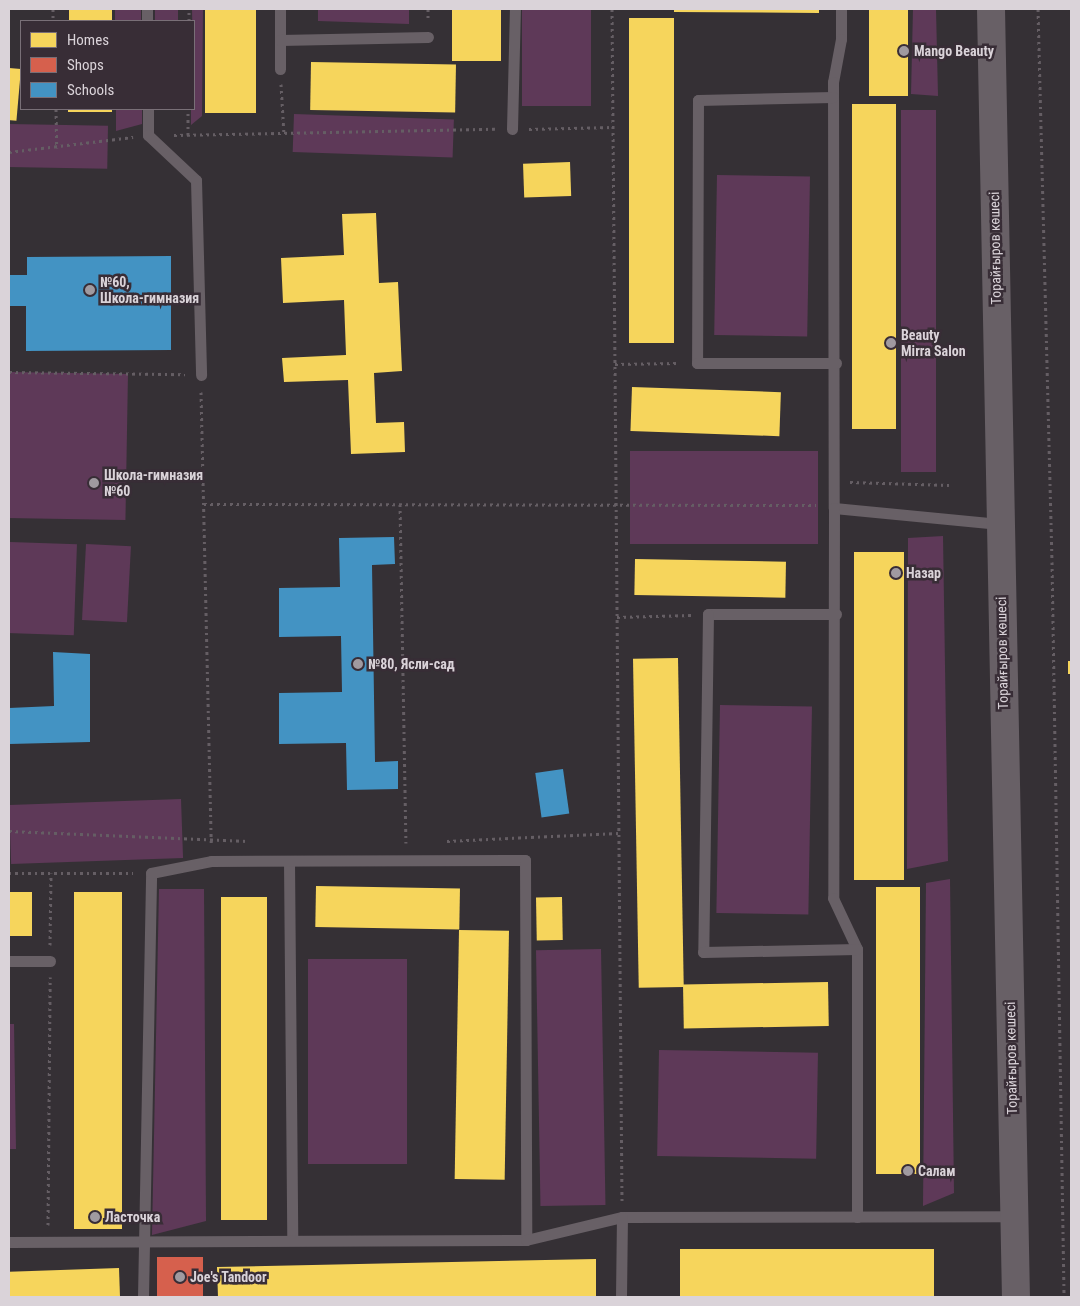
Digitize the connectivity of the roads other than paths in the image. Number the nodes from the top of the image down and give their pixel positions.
1 (280, 9) edge
2 (515, 9) edge
3 (841, 9) edge
4 (992, 9) edge
5 (428, 38) dead end
6 (280, 40) junction
7 (280, 69) road end
8 (833, 97) junction
9 (148, 110) edge
10 (512, 129) road end
11 (836, 363) junction
12 (201, 375) road end
13 (834, 504) junction
14 (999, 524) junction
15 (836, 614) junction
16 (289, 861) junction
17 (857, 949) junction
18 (9, 961) edge
19 (50, 961) road end
20 (1014, 1216) junction
21 (622, 1217) junction
22 (857, 1217) junction
23 (292, 1239) junction
24 (526, 1240) junction
25 (9, 1242) edge
26 (144, 1243) junction
27 (143, 1297) edge
28 (622, 1297) edge
29 (1016, 1297) edge

1 - 6 lane
2 - 10 lane
3 - 8 lane
4 - 14 street, Торайғыров көшесі
5 - 6 lane
6 - 7 lane
8 - 11 lane
8 - 11 lane
9 - 12 lane
11 - 13 lane
13 - 14 lane
13 - 15 lane
14 - 20 street, Торайғыров көшесі
15 - 17 lane
15 - 17 lane
16 - 23 lane
16 - 24 lane
16 - 26 lane
17 - 22 lane
18 - 19 lane
20 - 22 lane
20 - 29 street, Торайғыров көшесі
21 - 22 lane
21 - 24 lane
21 - 28 lane
23 - 24 lane
23 - 26 lane
25 - 26 lane
26 - 27 lane

